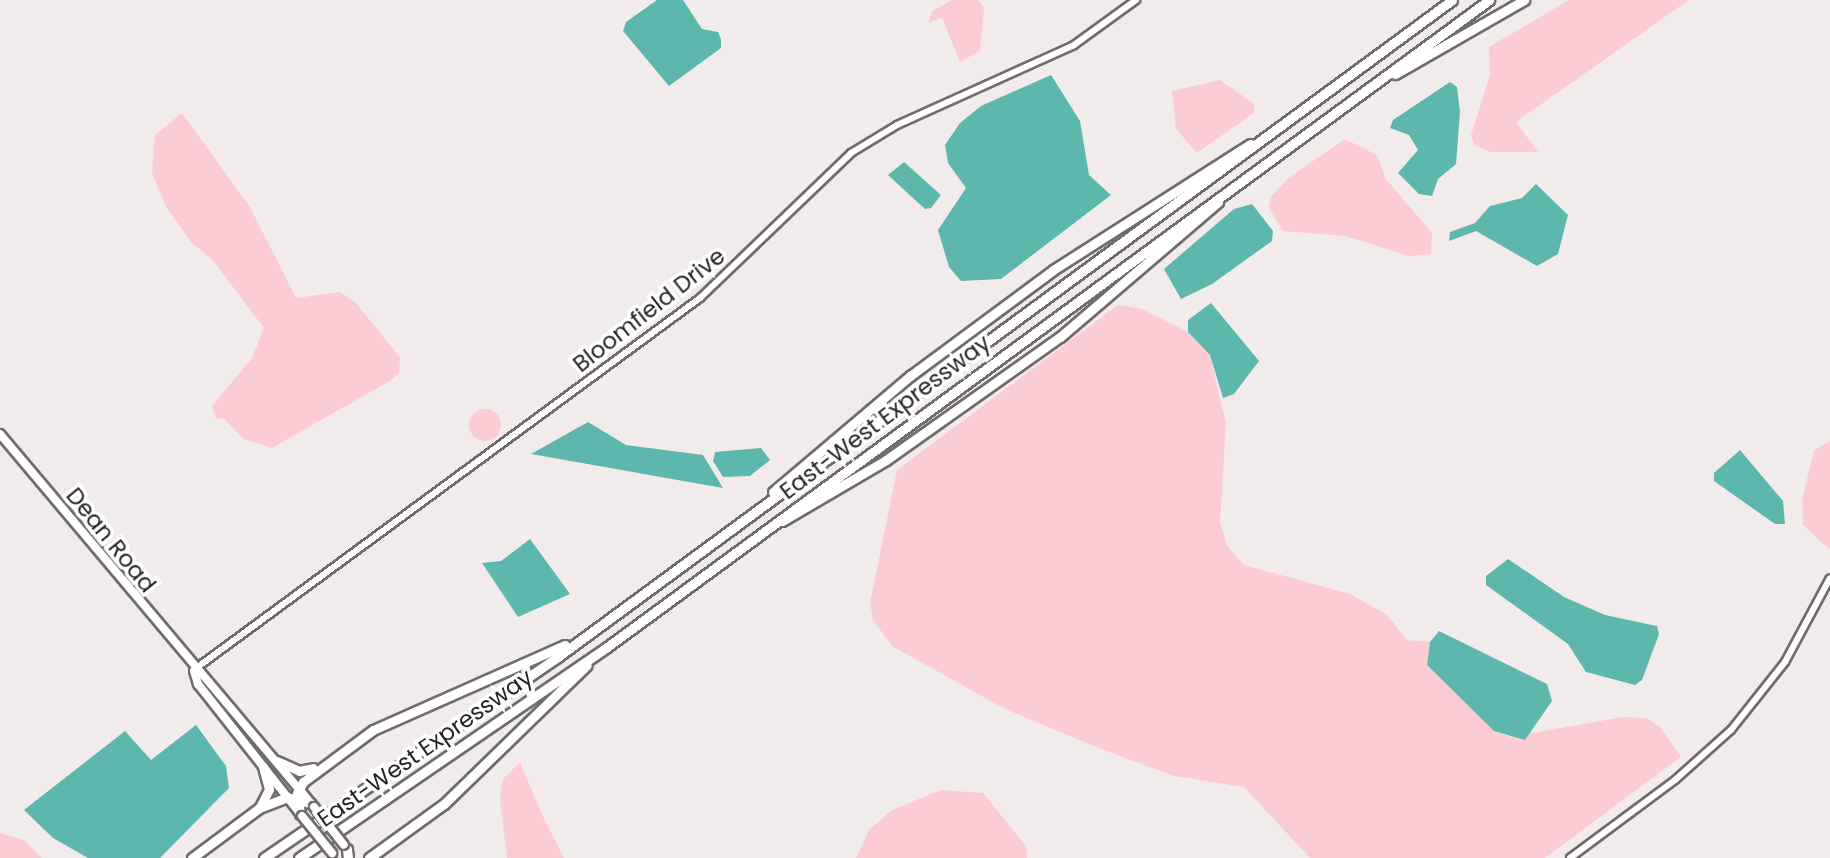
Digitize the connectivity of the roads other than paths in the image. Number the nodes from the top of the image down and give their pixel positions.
1 (1136, 0) edge
2 (1452, 0) edge
3 (1489, 0) edge
4 (1524, 0) edge
5 (1384, 78) junction
6 (1261, 140) junction
7 (1222, 197) junction
8 (0, 434) edge
9 (762, 505) junction
10 (772, 525) junction
11 (1830, 578) edge
12 (576, 640) junction
13 (607, 647) junction
14 (194, 671) junction
15 (276, 761) junction
16 (318, 766) junction
17 (262, 767) junction
18 (298, 793) junction
19 (286, 797) junction
20 (312, 805) joint
21 (260, 808) junction
22 (301, 815) junction
23 (346, 851) edge
24 (381, 854) edge
25 (334, 856) edge
26 (192, 858) edge
27 (264, 858) edge
28 (299, 858) edge
29 (354, 858) edge
30 (369, 858) edge
31 (1570, 858) edge

1 - 14 street, Bloomfield Drive
2 - 6 highway, East-West Expressway
3 - 5 highway, East-West Expressway
4 - 5 highway
5 - 7 highway, East-West Expressway
6 - 9 highway, East-West Expressway
6 - 9 highway
7 - 10 highway, East-West Expressway
7 - 10 highway
8 - 14 main road, Dean Road
9 - 12 highway, East-West Expressway
10 - 13 highway, East-West Expressway
11 - 31 street
12 - 16 highway
12 - 27 highway, East-West Expressway
13 - 24 highway
13 - 28 highway, East-West Expressway
14 - 15 main road, Dean Road
14 - 17 main road, Dean Road
15 - 16 highway
15 - 18 main road, Dean Road
16 - 18 highway
17 - 19 main road, Dean Road
17 - 21 highway
18 - 19 highway
18 - 20 highway
18 - 22 highway
19 - 21 highway
19 - 22 main road, Dean Road
20 - 23 main road, bridge
21 - 26 highway
22 - 25 main road, Dean Road, bridge
23 - 29 street
24 - 30 highway

